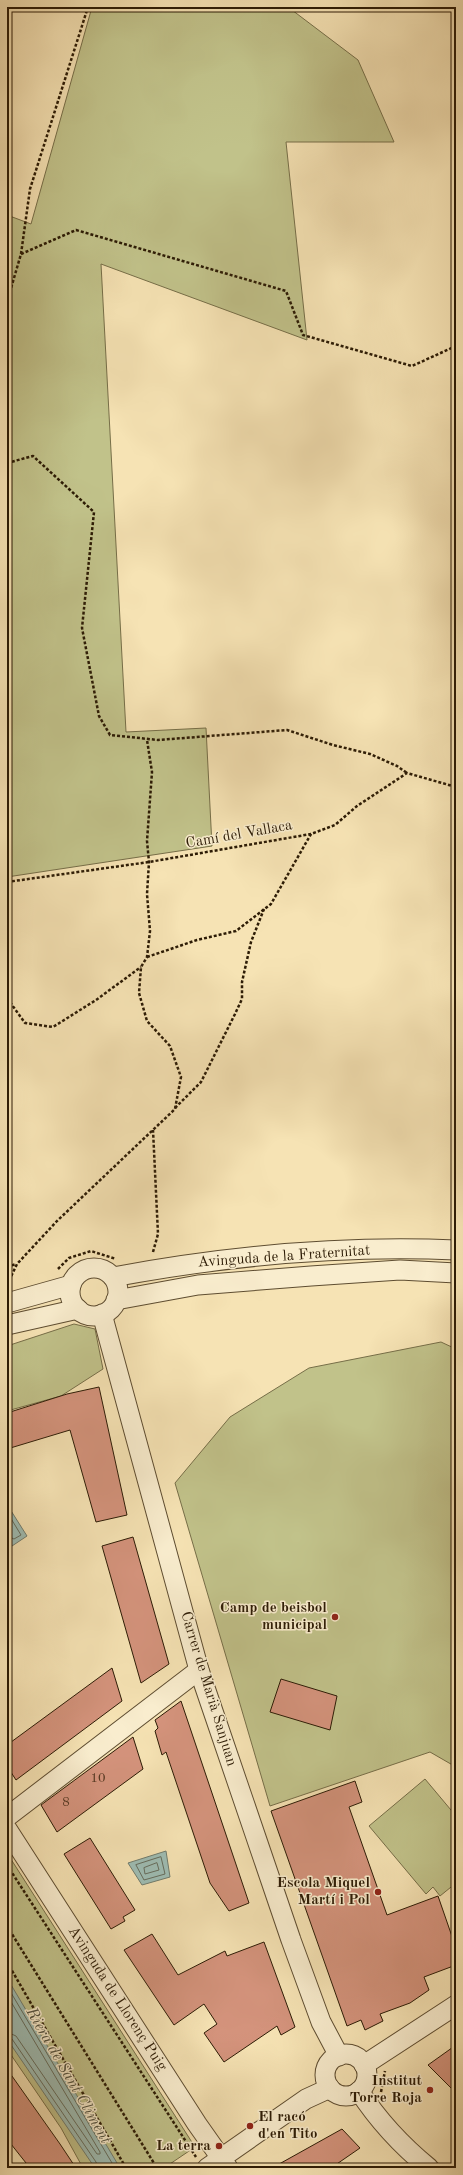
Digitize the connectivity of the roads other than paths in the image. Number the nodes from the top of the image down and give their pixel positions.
1 (456, 1250) edge
2 (117, 1270) junction
3 (456, 1273) edge
4 (71, 1285) junction
5 (116, 1300) junction
6 (7, 1303) edge
7 (78, 1309) junction
8 (102, 1314) junction
9 (7, 1325) edge
10 (199, 1670) junction
11 (7, 1817) edge
12 (7, 1829) edge
13 (456, 2005) edge
14 (339, 2056) junction
15 (364, 2065) junction
16 (330, 2088) junction
17 (359, 2091) junction
18 (214, 2164) edge
19 (429, 2168) edge

1 - 2 street, Avinguda de la Fraternitat
2 - 4 street
2 - 5 street
3 - 5 street, Avinguda de la Fraternitat
4 - 6 street
4 - 7 street
5 - 8 street
7 - 8 street
7 - 9 street
8 - 10 street, Carrer de Marià Sanjuan
10 - 11 street
10 - 14 street, Carrer de Marià Sanjuan
12 - 18 street, Avinguda de Llorenç Puig
13 - 15 street
14 - 15 street
14 - 16 street
15 - 17 street
16 - 17 street
16 - 18 street
17 - 19 street

